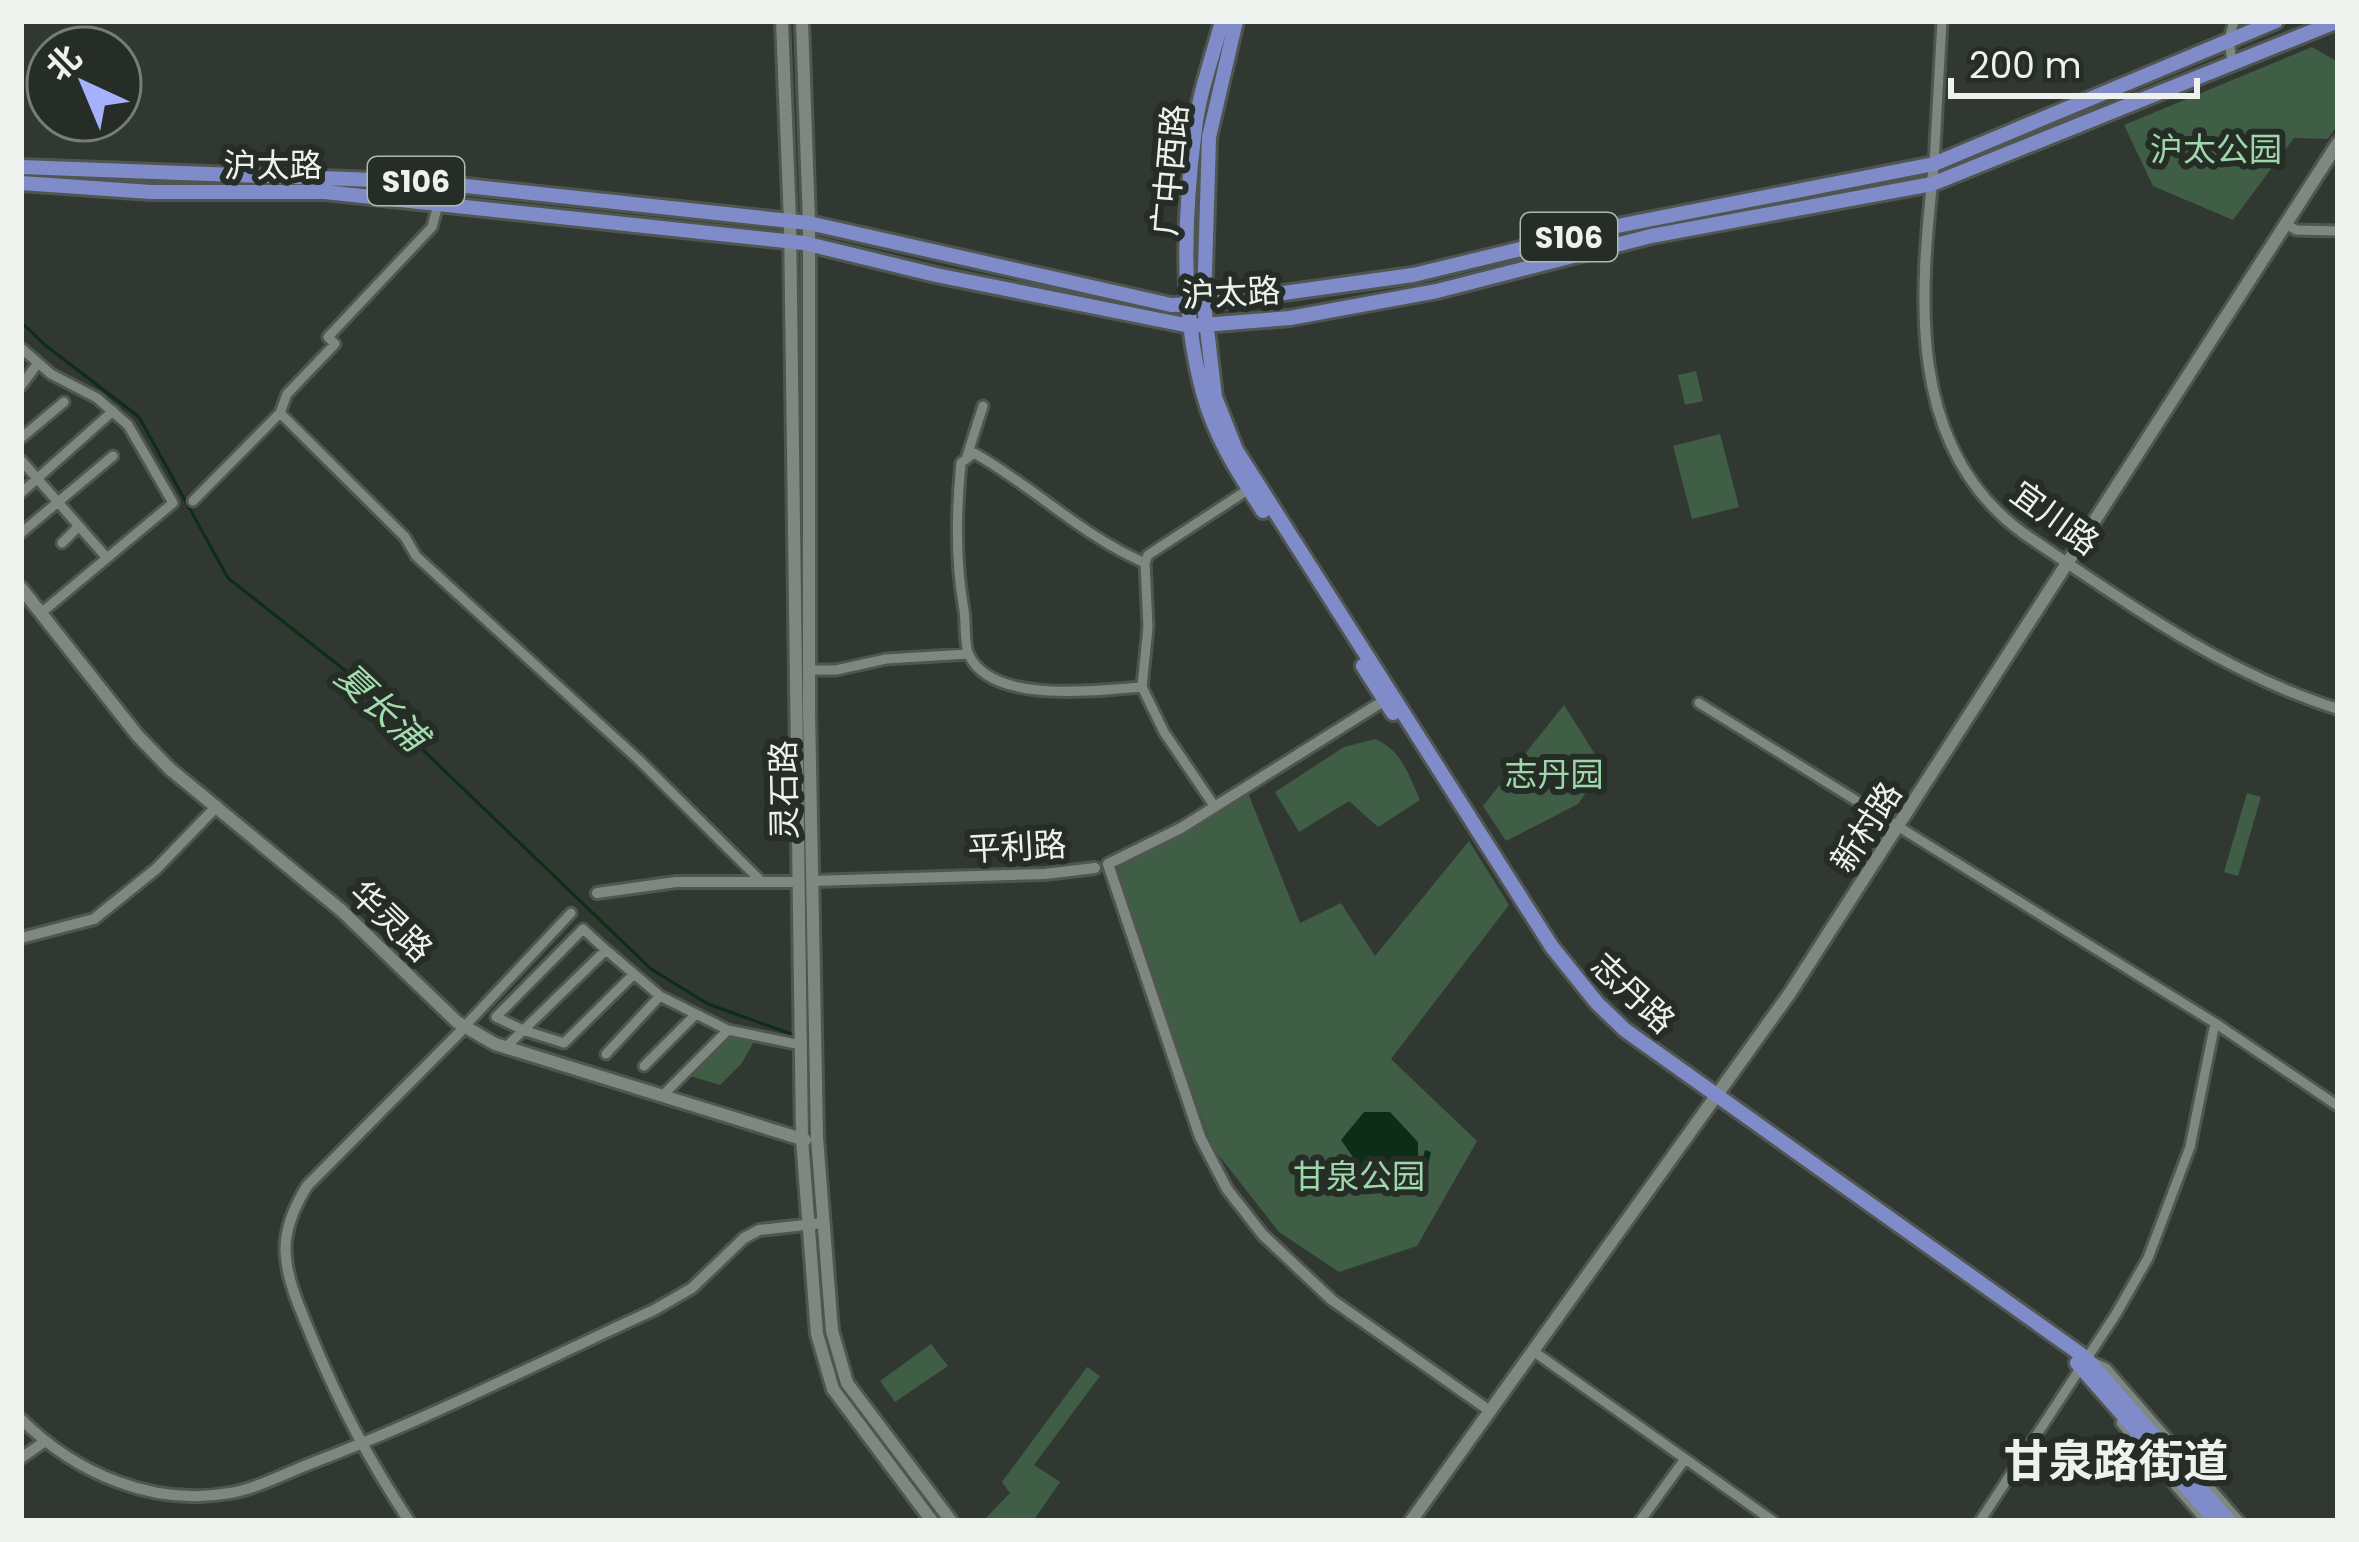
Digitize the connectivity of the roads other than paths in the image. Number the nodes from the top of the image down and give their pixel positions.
1 (782, 21) edge
2 (802, 21) edge
3 (1222, 21) edge
4 (1236, 21) edge
5 (1942, 21) edge
6 (2234, 21) edge
7 (2276, 21) edge
8 (2338, 21) edge
9 (2229, 39) junction
10 (2232, 63) junction
11 (2338, 143) edge
12 (1934, 164) junction
13 (21, 167) edge
14 (21, 183) edge
15 (1932, 184) junction
16 (439, 201) junction
17 (790, 221) junction
18 (809, 223) junction
19 (2286, 224) junction
20 (2338, 231) edge
21 (789, 241) junction
22 (809, 244) junction
23 (1197, 304) junction
24 (1197, 325) junction
25 (21, 348) edge
26 (38, 363) junction
27 (21, 386) edge
28 (64, 402) dead end
29 (983, 406) dead end
30 (113, 411) junction
31 (280, 413) junction
32 (21, 438) edge
33 (113, 455) dead end
34 (967, 456) junction
35 (21, 460) edge
36 (37, 478) junction
37 (1249, 489) junction
38 (21, 493) edge
39 (193, 501) dead end
40 (58, 502) junction
41 (79, 526) junction
42 (21, 533) edge
43 (62, 542) dead end
44 (106, 559) junction
45 (2067, 562) junction
46 (1144, 563) junction
47 (21, 588) edge
48 (41, 614) junction
49 (968, 654) junction
50 (809, 670) junction
51 (1142, 687) junction
52 (1389, 697) junction
53 (1699, 703) dead end
54 (2338, 710) edge
55 (217, 806) junction
56 (1215, 807) junction
57 (1898, 828) junction
58 (1101, 866) junction
59 (805, 881) junction
60 (762, 882) junction
61 (597, 893) dead end
62 (572, 913) dead end
63 (21, 938) edge
64 (605, 950) junction
65 (634, 974) junction
66 (660, 996) junction
67 (696, 1014) junction
68 (2215, 1022) junction
69 (464, 1028) junction
70 (523, 1030) junction
71 (728, 1030) junction
72 (801, 1045) junction
73 (506, 1047) junction
74 (606, 1054) dead end
75 (644, 1066) dead end
76 (662, 1096) junction
77 (1714, 1100) junction
78 (2338, 1106) edge
79 (802, 1139) junction
80 (818, 1145) junction
81 (816, 1225) junction
82 (1533, 1351) junction
83 (2084, 1362) junction
84 (1490, 1411) junction
85 (21, 1419) edge
86 (44, 1442) junction
87 (359, 1444) junction
88 (21, 1458) edge
89 (1685, 1459) junction
90 (1418, 1518) edge
91 (409, 1521) edge
92 (932, 1521) edge
93 (951, 1521) edge
94 (1640, 1521) edge
95 (1774, 1521) edge
96 (1980, 1521) edge
97 (2206, 1521) edge
98 (2216, 1521) edge
99 (2229, 1521) edge
100 (2239, 1521) edge

1 - 17 main road, 灵石路
2 - 18 main road, 灵石路
3 - 23 main road, 广中西路
4 - 23 main road, 广中西路
5 - 12 street, 宜川路
6 - 9 street
7 - 9 main road, 沪太路 / S106
8 - 10 main road, 沪太路 / S106
9 - 10 street
9 - 12 main road, 沪太路 / S106
10 - 15 main road, 沪太路 / S106
11 - 19 main road, 新村路
12 - 15 street, 宜川路
12 - 23 main road, 沪太路 / S106
13 - 17 main road, 沪太路 / S106
14 - 16 main road, 沪太路 / S106
15 - 24 main road, 沪太路 / S106
15 - 45 street, 宜川路
16 - 21 main road, 沪太路 / S106
16 - 31 street
17 - 18 main road, 沪太路 / S106
17 - 21 main road, 灵石路
18 - 22 main road, 灵石路
18 - 23 main road, 沪太路 / S106
19 - 20 street
19 - 45 main road, 新村路
21 - 22 main road, 沪太路 / S106
21 - 59 main road, 灵石路
22 - 24 main road, 沪太路 / S106
22 - 50 main road, 灵石路
23 - 24 main road, 广中西路
24 - 37 main road, 志丹路
24 - 52 main road, 志丹路
25 - 26 street
26 - 27 street
26 - 30 street
28 - 32 street
29 - 34 street
30 - 36 street
30 - 44 street
31 - 39 street
31 - 60 street
33 - 40 street
34 - 46 street
34 - 49 street
35 - 36 street
36 - 38 street
36 - 40 street
37 - 46 street
37 - 52 main road, 志丹路
40 - 41 street
40 - 42 street
41 - 43 street
41 - 44 street
44 - 48 street
45 - 54 street, 宜川路
45 - 57 main road, 新村路
46 - 51 street
47 - 48 main road, 华灵路
48 - 55 main road, 华灵路
49 - 50 street
49 - 51 street
50 - 59 main road, 灵石路
51 - 56 street
52 - 56 street, 平利路
52 - 77 main road, 志丹路
53 - 57 street
55 - 63 street
55 - 69 main road, 华灵路
56 - 58 street, 平利路
57 - 68 street
57 - 77 main road, 新村路
58 - 59 street, 平利路
58 - 84 street
59 - 60 street, 平利路
59 - 72 main road, 灵石路
59 - 80 main road, 灵石路
60 - 61 street, 平利路
62 - 69 street
64 - 65 street
64 - 70 street
64 - 70 street
65 - 66 street
65 - 70 street
66 - 67 street
66 - 74 street
67 - 71 street
67 - 75 street
68 - 78 street
68 - 83 street
69 - 73 main road, 华灵路
69 - 87 street
70 - 73 street
71 - 72 street
71 - 76 street
72 - 79 main road, 灵石路
73 - 76 main road, 华灵路
76 - 79 main road, 华灵路
77 - 82 main road, 新村路
77 - 83 main road, 志丹路
79 - 80 main road, 华灵路
79 - 81 main road, 灵石路
80 - 81 main road, 灵石路
81 - 87 street
81 - 92 main road, 灵石路
81 - 93 main road, 灵石路
82 - 84 main road, 新村路
82 - 89 street
83 - 96 street
83 - 97 street, 志丹路
83 - 98 main road
83 - 99 main road
83 - 100 street, 志丹路
84 - 90 main road, 新村路
85 - 86 street
86 - 87 street
86 - 88 street
87 - 91 street
89 - 94 street
89 - 95 street

